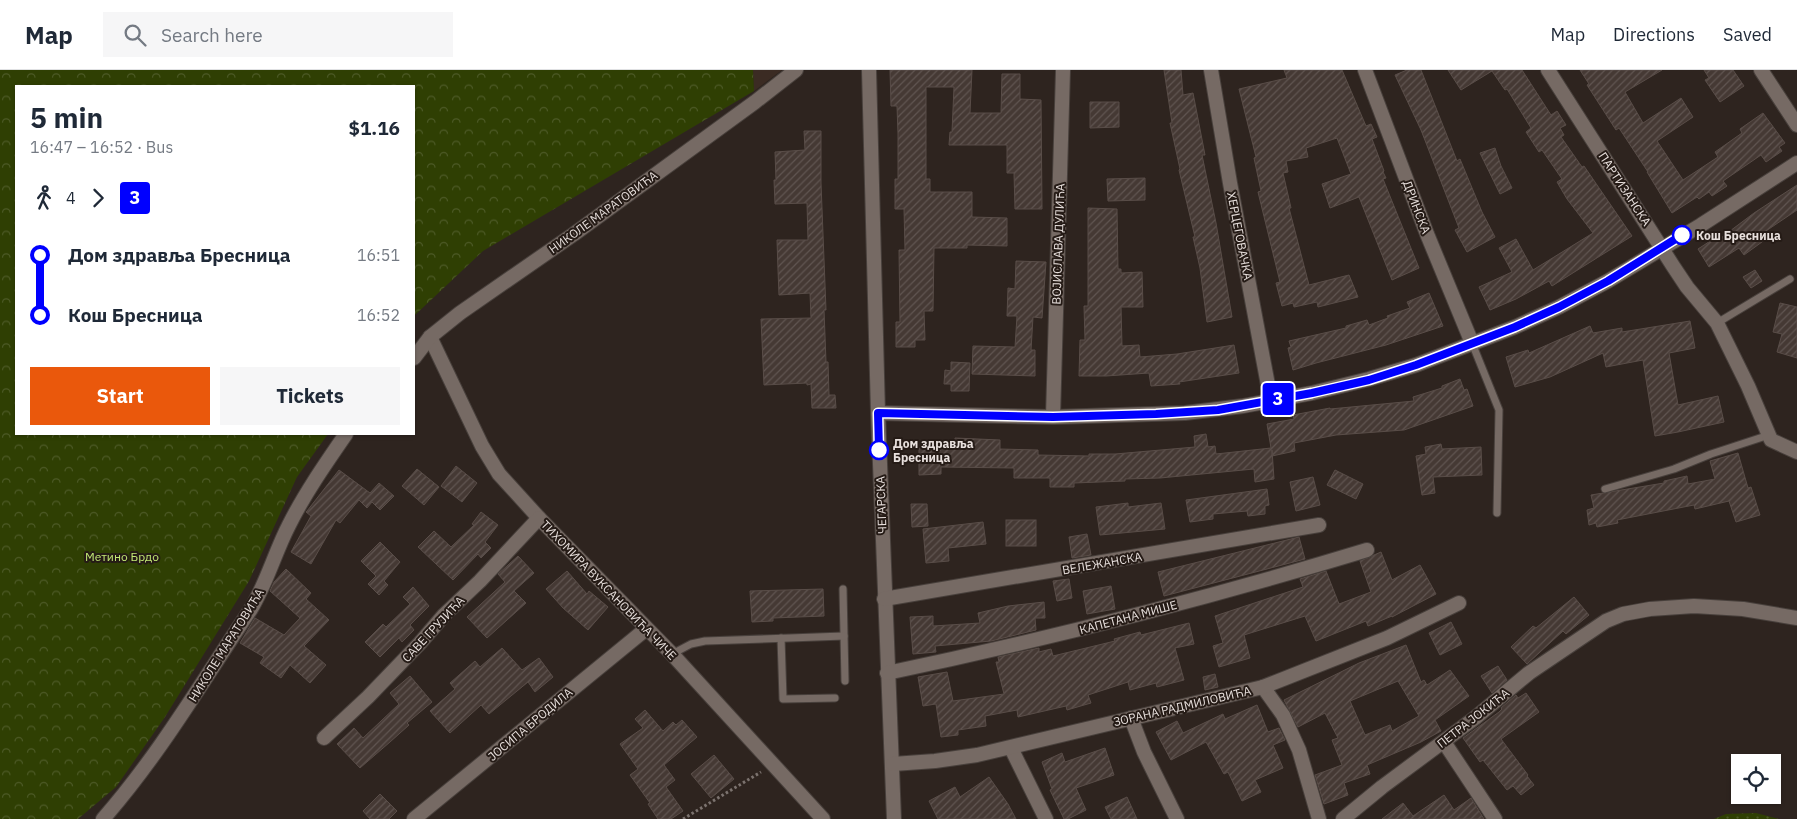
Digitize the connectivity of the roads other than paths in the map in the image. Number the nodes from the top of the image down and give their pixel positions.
1 (796, 70) edge
2 (869, 70) edge
3 (1063, 70) edge
4 (1211, 70) edge
5 (1364, 70) edge
6 (1548, 70) edge
7 (1761, 70) edge
8 (1797, 125) edge
9 (1797, 163) edge
10 (1662, 247) junction
11 (1790, 278) dead end
12 (1718, 323) junction
13 (430, 337) junction
14 (1472, 343) junction
15 (415, 357) edge
16 (1270, 401) junction
17 (878, 413) junction
18 (1053, 417) junction
19 (345, 435) edge
20 (1770, 438) junction
21 (1797, 452) edge
22 (1605, 489) dead end
23 (1497, 513) dead end
24 (539, 518) junction
25 (1319, 526) dead end
26 (1367, 550) dead end
27 (842, 589) dead end
28 (884, 599) junction
29 (1459, 603) dead end
30 (1797, 618) edge
31 (646, 628) junction
32 (844, 636) junction
33 (781, 638) junction
34 (672, 654) junction
35 (887, 673) junction
36 (845, 681) dead end
37 (1263, 687) junction
38 (834, 698) dead end
39 (1131, 718) junction
40 (324, 738) dead end
41 (1444, 742) junction
42 (1011, 748) junction
43 (893, 764) junction
44 (103, 819) edge
45 (414, 819) edge
46 (823, 819) edge
47 (894, 819) edge
48 (1046, 819) edge
49 (1177, 819) edge
50 (1319, 819) edge
51 (1343, 819) edge
52 (1495, 819) edge

1 - 13 street, НИКОЛЕ МАРАТОВИЋА
2 - 17 street, ЧЕГАРСКА
3 - 18 street, ВОЈИСЛАВА ДУЛИЋА
4 - 16 street, ХЕРЦЕГОВАЧКА
5 - 14 street, ДРИНСКА
6 - 10 street, ПАРТИЗАНСКА
7 - 8 street
9 - 10 street
10 - 12 street, ПАРТИЗАНСКА
10 - 14 street
11 - 12 lane
12 - 20 street, ПАРТИЗАНСКА
13 - 15 street, НИКОЛЕ МАРАТОВИЋА
13 - 24 street, ТИХОМИРА ВУКСАНОВИЋА ЧИЧЕ
14 - 16 street
14 - 23 lane
16 - 18 street
17 - 18 street
17 - 28 street, ЧЕГАРСКА
19 - 44 street, НИКОЛЕ МАРАТОВИЋА
20 - 21 street
20 - 22 lane
24 - 31 street, ТИХОМИРА ВУКСАНОВИЋА ЧИЧЕ
24 - 40 street, САВЕ ГРУЈИЋА
25 - 28 street, ВЕЛЕЖАНСКА
26 - 35 street, КАПЕТАНА МИШЕ
27 - 32 lane
28 - 35 street, ЧЕГАРСКА
29 - 37 street, ЗОРАНА РАДМИЛОВИЋА
30 - 41 street, ПЕТРА ЈОКИЋА
31 - 34 street, ТИХОМИРА ВУКСАНОВИЋА ЧИЧЕ
31 - 45 street, ЈОСИПА БРОДИЛА
32 - 33 lane
32 - 36 lane
33 - 34 lane
33 - 38 lane
34 - 46 street, ТИХОМИРА ВУКСАНОВИЋА ЧИЧЕ
35 - 43 street, ЧЕГАРСКА
37 - 39 street, ЗОРАНА РАДМИЛОВИЋА
37 - 50 street
39 - 42 street, ЗОРАНА РАДМИЛОВИЋА
39 - 49 street
41 - 51 street, ПЕТРА ЈОКИЋА
41 - 52 street
42 - 43 street, ЗОРАНА РАДМИЛОВИЋА
42 - 48 street
43 - 47 street, ЧЕГАРСКА

